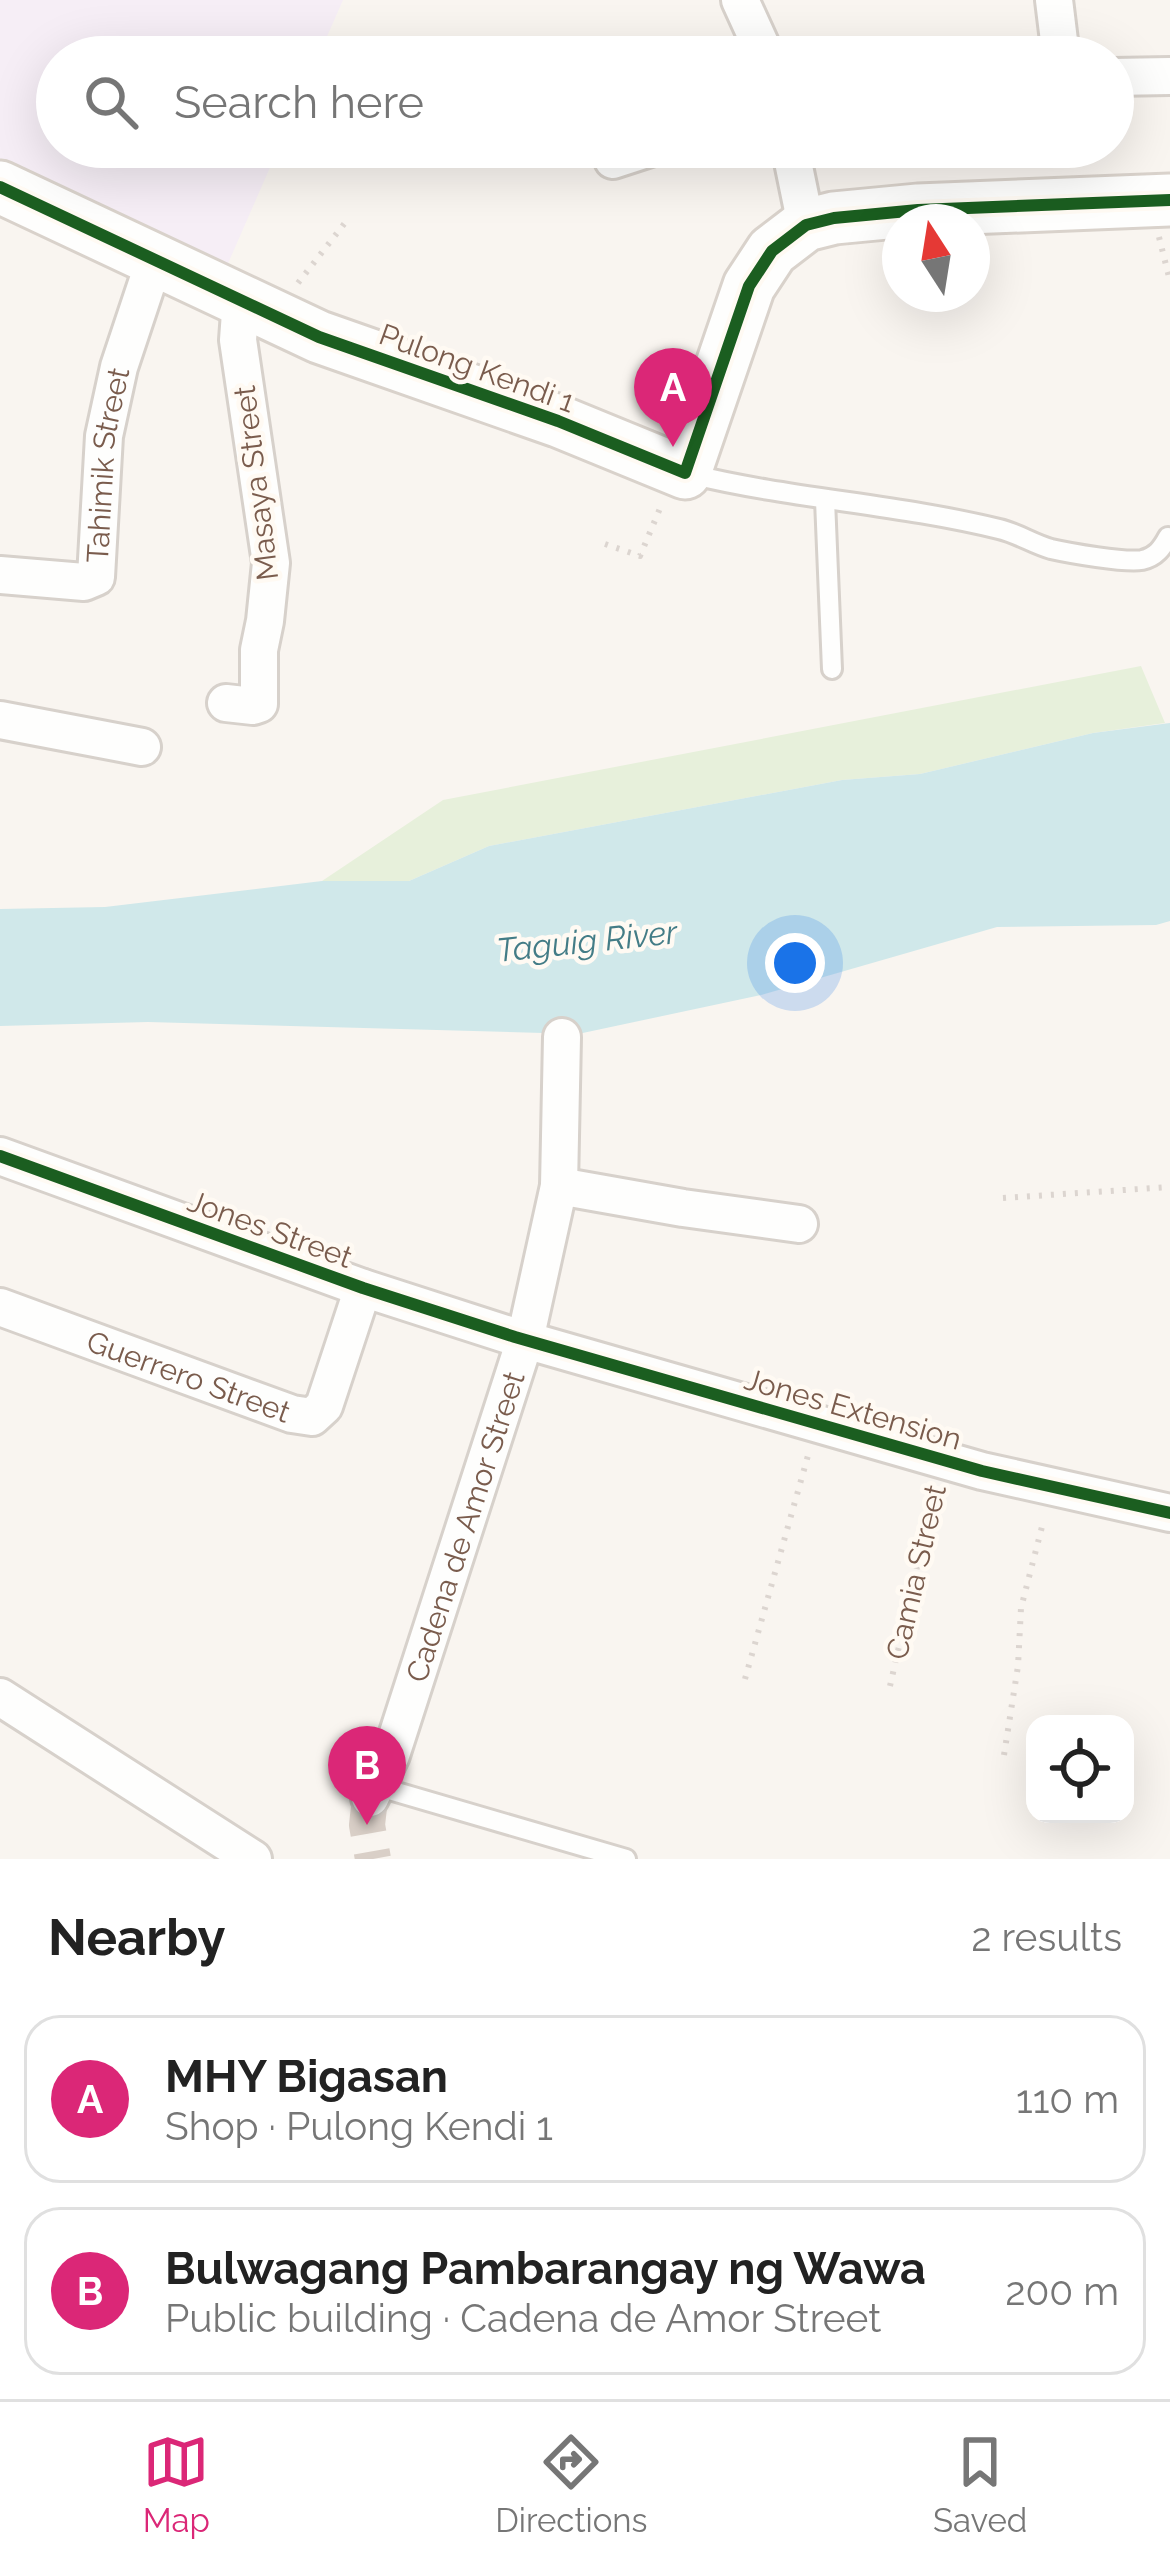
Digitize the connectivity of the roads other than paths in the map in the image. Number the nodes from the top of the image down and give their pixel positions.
1 (740, 0) edge
2 (1054, 0) edge
3 (756, 36) edge
4 (1058, 36) edge
5 (1134, 76) edge
6 (1170, 76) edge
7 (794, 168) edge
8 (0, 187) edge
9 (1170, 200) edge
10 (806, 225) junction
11 (155, 259) junction
12 (259, 307) junction
13 (680, 471) junction
14 (825, 500) junction
15 (1168, 537) edge
16 (0, 575) edge
17 (832, 669) dead end
18 (226, 703) dead end
19 (0, 720) edge
20 (142, 747) dead end
21 (562, 1037) dead end
22 (0, 1156) edge
23 (559, 1186) junction
24 (799, 1224) dead end
25 (363, 1288) junction
26 (0, 1307) edge
27 (525, 1340) junction
28 (1170, 1514) edge
29 (0, 1697) edge
30 (374, 1792) joint
31 (227, 1853) edge
32 (626, 1859) edge

1 - 3 street
2 - 4 street
5 - 6 street
7 - 10 street
8 - 11 street, Pulong Kendi 1
9 - 10 street
10 - 13 street
11 - 12 street, Pulong Kendi 1
11 - 16 street, Tahimik Street
12 - 13 street, Pulong Kendi 1
12 - 18 street, Masaya Street
13 - 14 lane
14 - 15 lane
14 - 17 lane
19 - 20 street
21 - 23 street, Cadena de Amor Street
22 - 25 street, Jones Street
23 - 24 street
23 - 27 street, Cadena de Amor Street
25 - 26 street, Guerrero Street
25 - 27 street, Jones Street
27 - 28 street, Jones Extension
27 - 30 street, Cadena de Amor Street
29 - 31 street
30 - 32 lane

